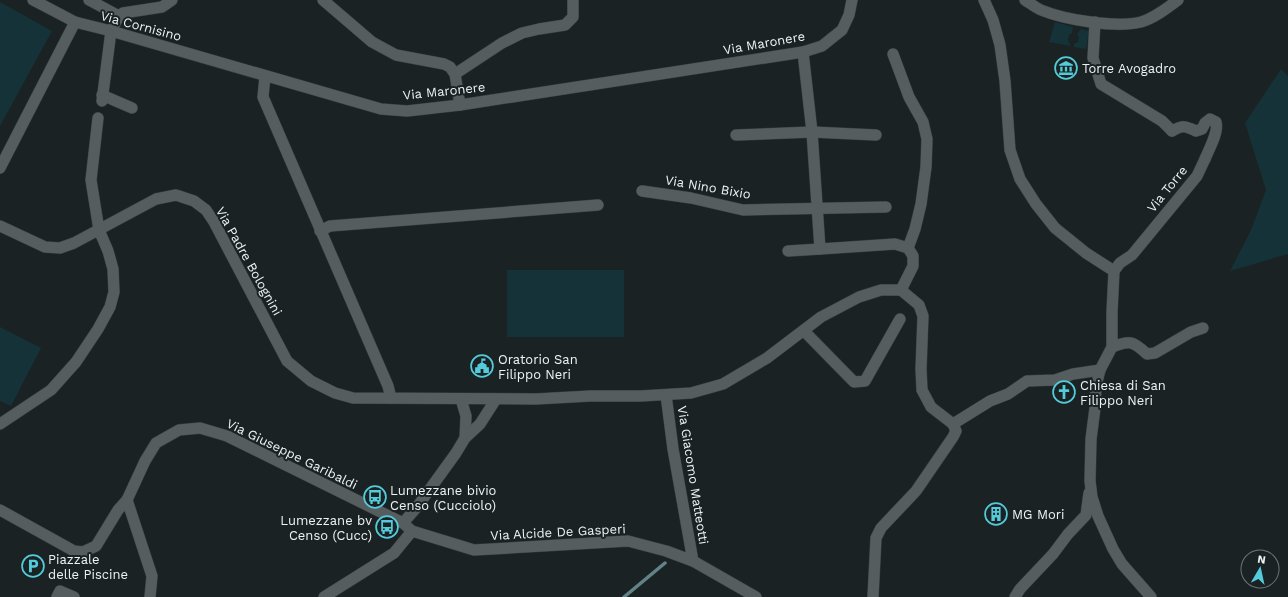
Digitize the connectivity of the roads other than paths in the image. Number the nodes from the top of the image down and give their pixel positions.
1 (33, 0) edge
2 (89, 0) edge
3 (172, 0) edge
4 (323, 0) edge
5 (572, 0) edge
6 (852, 0) edge
7 (984, 0) edge
8 (1026, 0) edge
9 (1178, 0) edge
10 (119, 16) junction
11 (75, 22) junction
12 (1095, 22) junction
13 (111, 31) junction
14 (803, 52) junction
15 (893, 54) dead end
16 (455, 74) junction
17 (265, 76) junction
18 (460, 105) junction
19 (132, 108) dead end
20 (98, 118) dead end
21 (812, 132) junction
22 (736, 135) dead end
23 (876, 136) dead end
24 (0, 168) edge
25 (642, 191) dead end
26 (598, 205) dead end
27 (886, 208) dead end
28 (816, 209) junction
29 (0, 226) edge
30 (99, 230) junction
31 (320, 230) junction
32 (820, 248) junction
33 (908, 248) junction
34 (788, 251) dead end
35 (1114, 271) junction
36 (901, 290) junction
37 (900, 319) dead end
38 (1204, 328) dead end
39 (804, 331) junction
40 (1112, 347) junction
41 (1100, 370) junction
42 (666, 395) junction
43 (391, 398) junction
44 (461, 398) junction
45 (496, 399) junction
46 (0, 424) edge
47 (953, 424) junction
48 (465, 438) junction
49 (1090, 481) junction
50 (127, 500) junction
51 (0, 510) edge
52 (403, 523) junction
53 (412, 531) junction
54 (693, 561) junction
55 (59, 594) edge
56 (74, 597) edge
57 (150, 597) edge
58 (324, 597) edge
59 (756, 597) edge
60 (873, 597) edge
61 (1015, 597) edge
62 (1152, 597) edge

1 - 11 street
2 - 10 street
3 - 10 street
4 - 16 street
5 - 16 street
6 - 14 street, Via Maronere
7 - 35 street
8 - 12 street
9 - 12 street
10 - 13 street
11 - 13 street, Via Cornisino
11 - 24 street
12 - 35 street, Via Torre
13 - 17 street, Via Cornisino
13 - 19 street
14 - 18 street, Via Maronere
14 - 21 street
15 - 33 street
16 - 18 street
17 - 18 street, Via Maronere
17 - 31 street
20 - 30 street
21 - 22 street
21 - 23 street
21 - 28 street
25 - 28 street, Via Nino Bixio
26 - 31 street
27 - 28 street, Via Nino Bixio
28 - 32 street
29 - 30 street, Via Padre Bolognini
30 - 43 street, Via Padre Bolognini
30 - 46 street
31 - 43 street
32 - 33 street
32 - 34 street
33 - 36 street
35 - 40 street
36 - 39 street, Via Giacomo Matteotti
36 - 47 street
37 - 39 street
38 - 40 street
39 - 42 street, Via Giacomo Matteotti
40 - 41 street
41 - 47 street
41 - 49 street
42 - 45 street, Via Giacomo Matteotti
42 - 54 street, Via Giacomo Matteotti
43 - 44 street, Via Giacomo Matteotti
44 - 45 street, Via Giacomo Matteotti
44 - 48 street
45 - 48 street
47 - 60 street
48 - 52 street
49 - 61 street
49 - 62 street
50 - 51 street, Via Giuseppe Garibaldi
50 - 52 street, Via Giuseppe Garibaldi
50 - 57 street
52 - 53 street, Via Alcide De Gasperi
53 - 54 street, Via Alcide De Gasperi
53 - 58 street
54 - 59 street, Via Alcide De Gasperi
55 - 56 street

